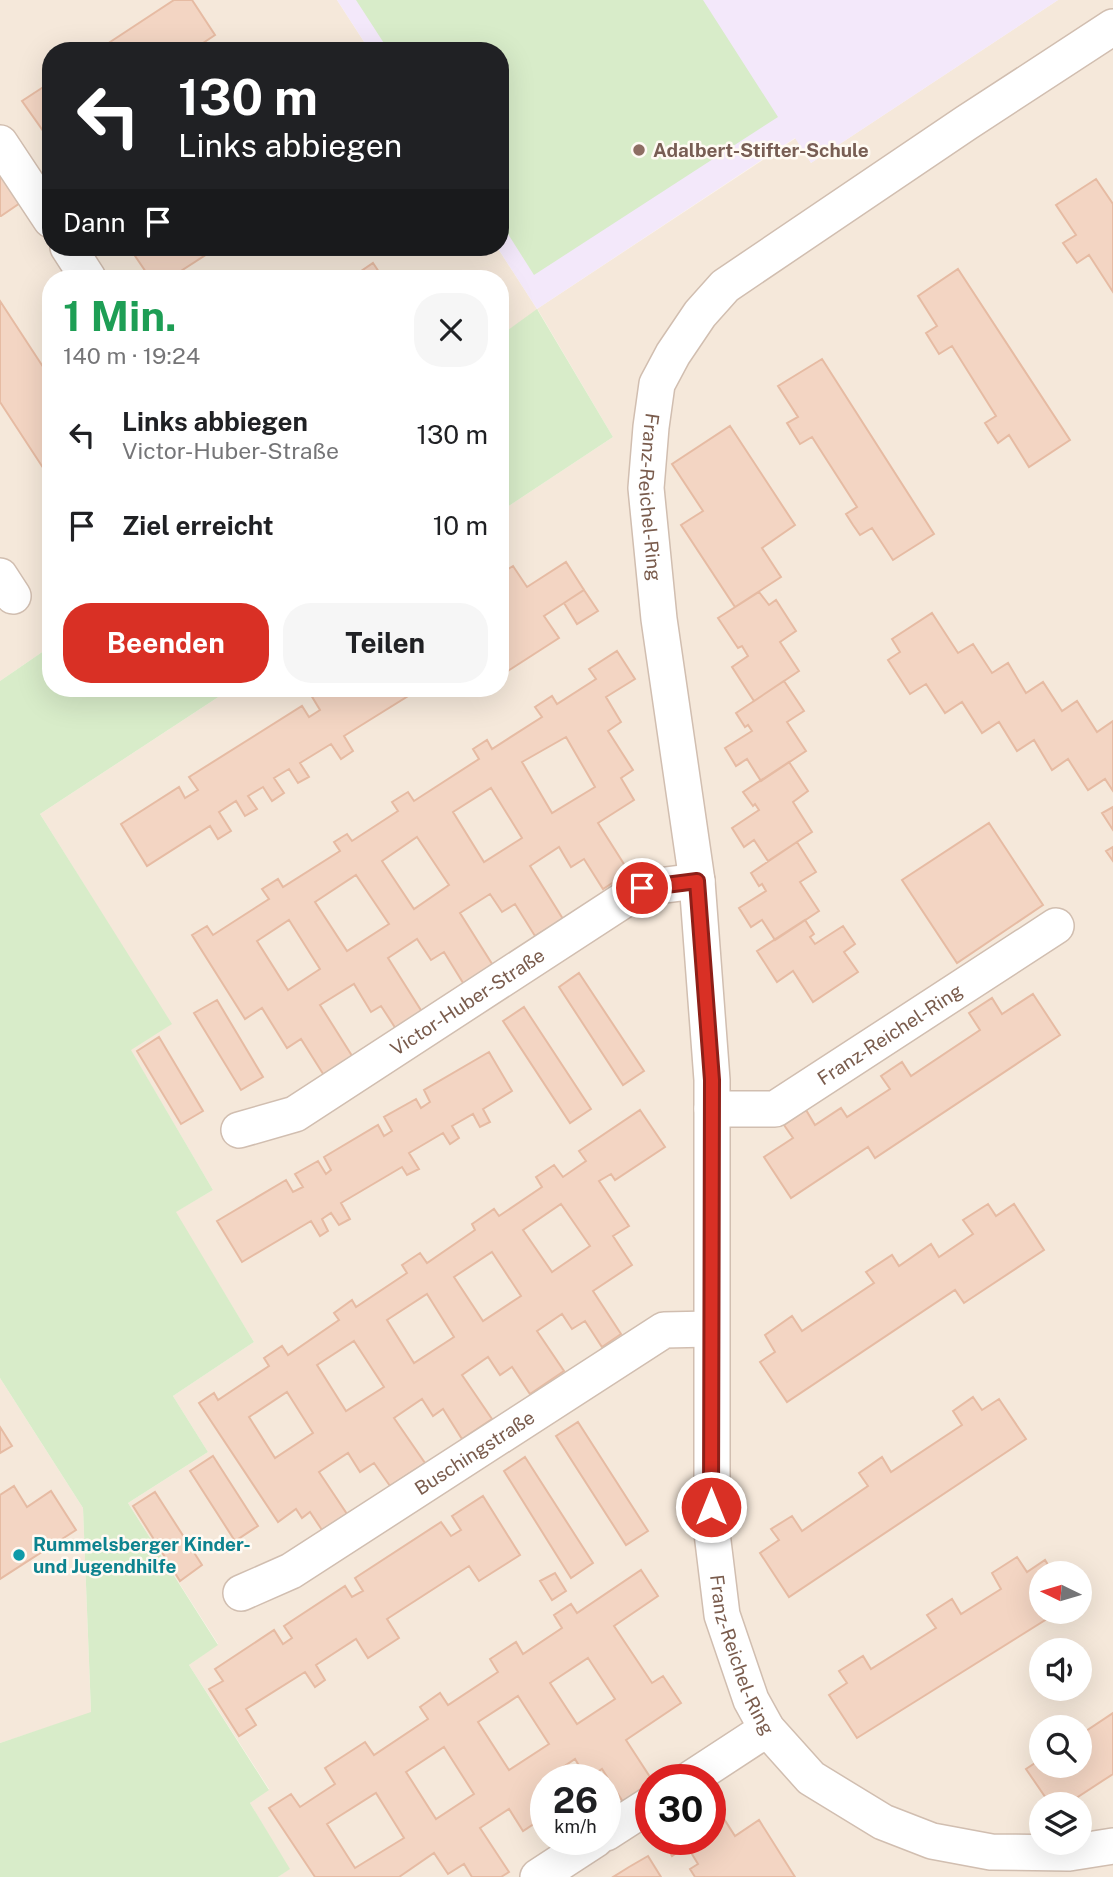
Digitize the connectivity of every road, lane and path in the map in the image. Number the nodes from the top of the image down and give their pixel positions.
1 (1113, 27) edge
2 (0, 143) edge
3 (42, 206) edge
4 (697, 881) junction
5 (1056, 926) dead end
6 (712, 1109) junction
7 (239, 1130) dead end
8 (710, 1329) junction
9 (240, 1593) dead end
10 (767, 1729) junction
11 (713, 1764) edge
12 (1113, 1846) edge
13 (572, 1855) edge
14 (989, 1865) edge
15 (538, 1877) edge

1 - 4 street, Franz-Reichel-Ring
2 - 3 street
4 - 6 street, Franz-Reichel-Ring
4 - 7 street, Victor-Huber-Straße
5 - 6 street, Franz-Reichel-Ring
6 - 8 street, Franz-Reichel-Ring
8 - 9 street, Buschingstraße
8 - 10 street, Franz-Reichel-Ring
10 - 11 street
10 - 14 street, Franz-Reichel-Ring
12 - 14 street, Franz-Reichel-Ring
13 - 15 street

